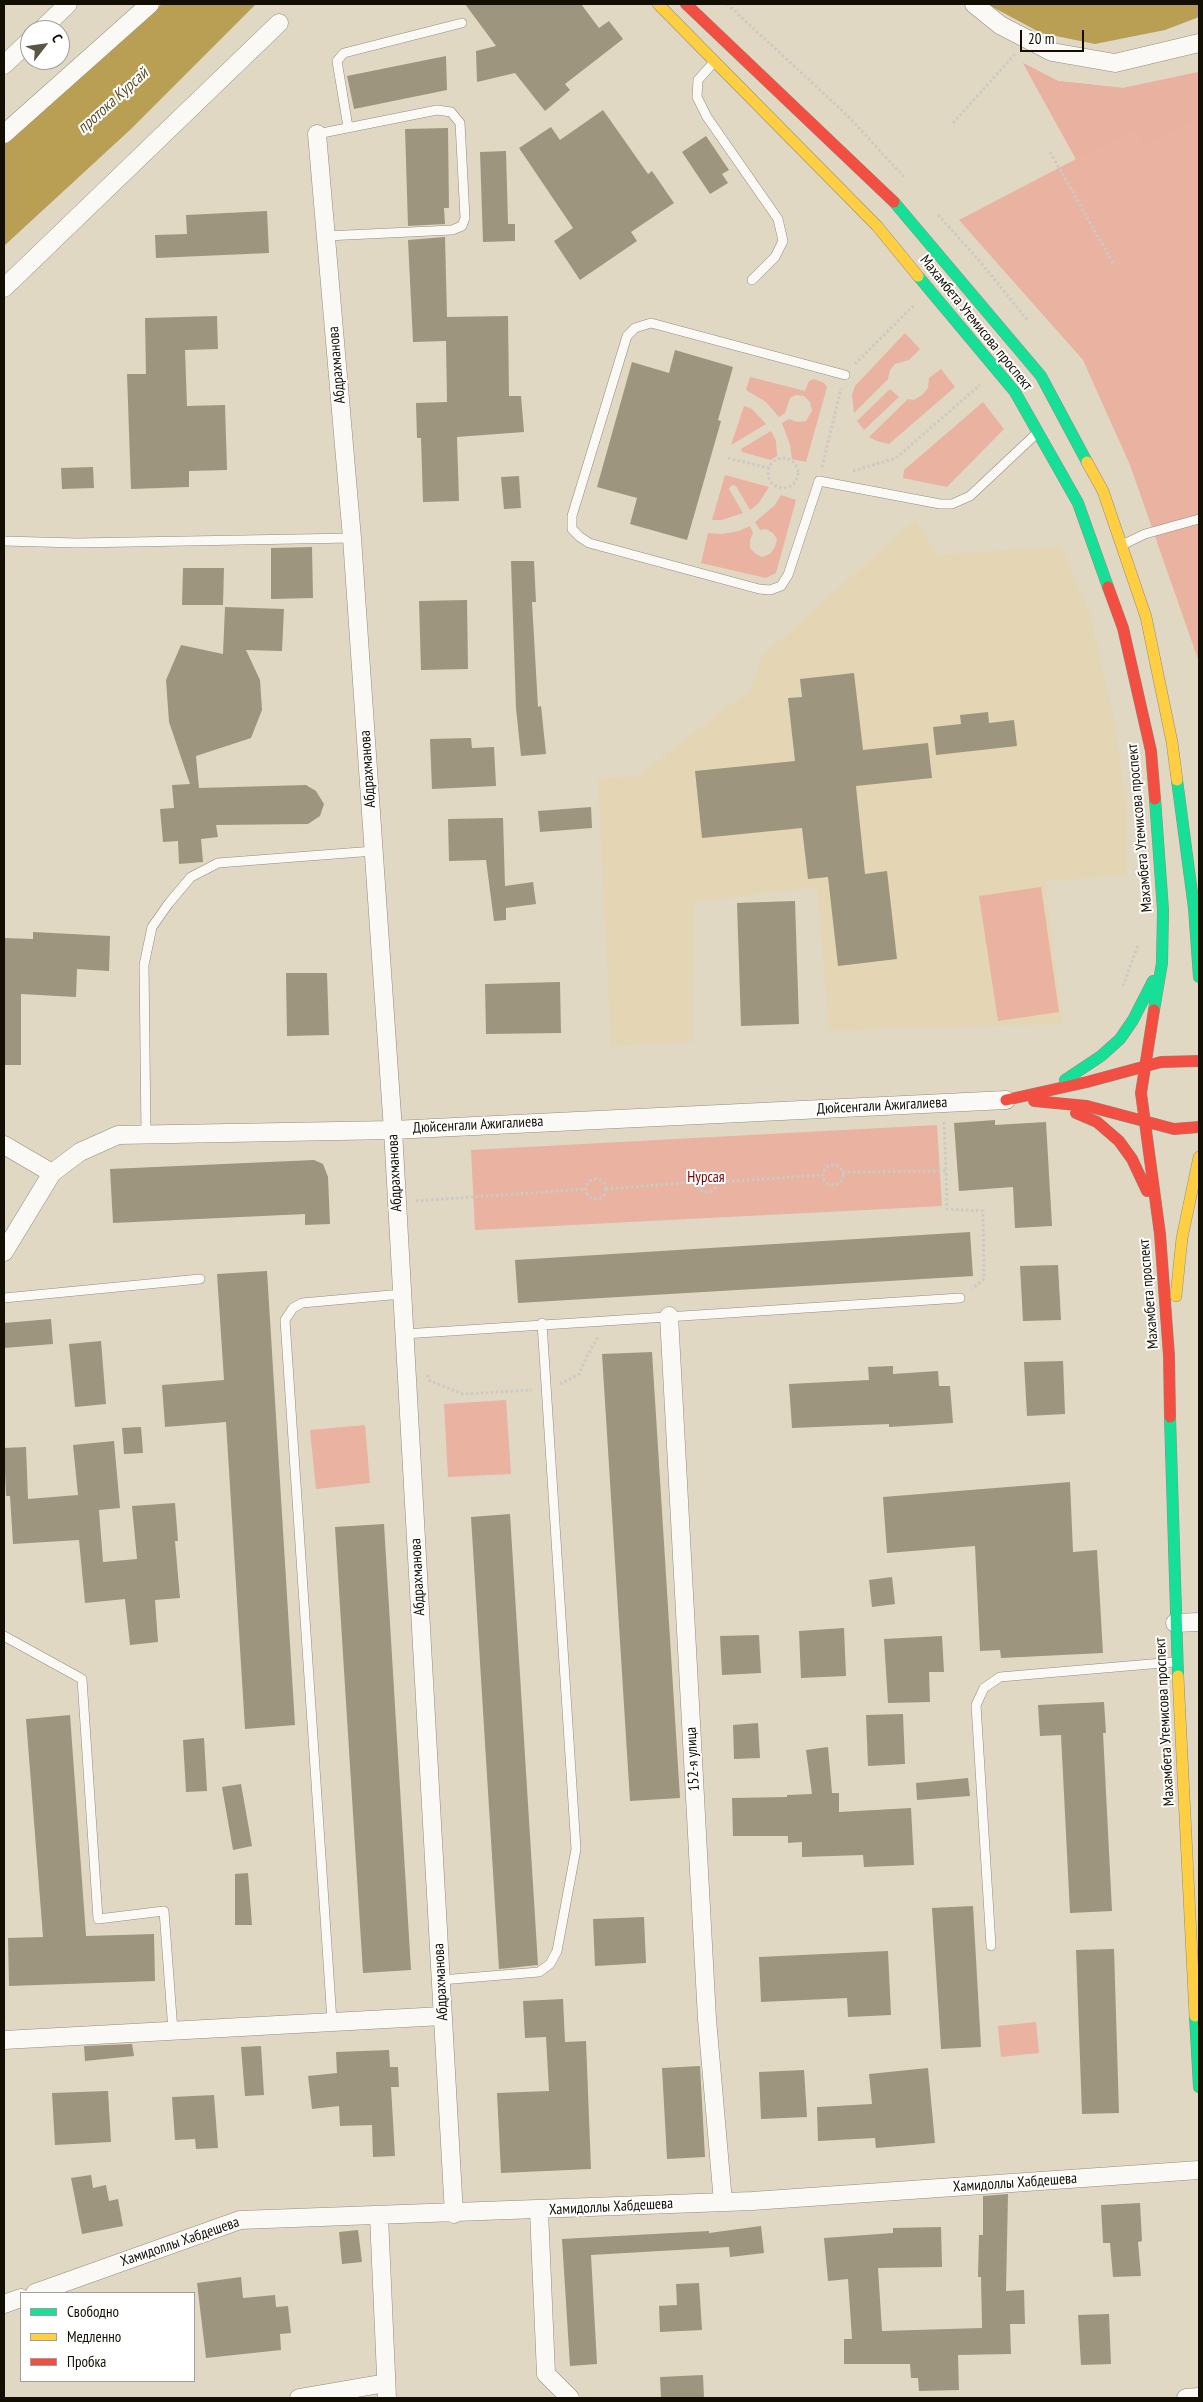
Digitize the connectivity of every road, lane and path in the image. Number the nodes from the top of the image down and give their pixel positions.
1 (68, 4) edge
2 (150, 4) edge
3 (658, 4) edge
4 (686, 4) edge
5 (974, 4) edge
6 (51, 20) edge
7 (462, 22) dead end
8 (279, 23) dead end
9 (1028, 40) junction
10 (1199, 43) edge
11 (20, 50) edge
12 (722, 53) junction
13 (4, 65) edge
14 (954, 123) dead end
15 (348, 128) junction
16 (4, 134) edge
17 (317, 134) joint
18 (1050, 152) dead end
19 (326, 236) junction
20 (1114, 265) dead end
21 (752, 280) dead end
22 (4, 288) edge
23 (916, 303) dead end
24 (845, 375) junction
25 (982, 383) dead end
26 (1038, 432) junction
27 (728, 458) dead end
28 (769, 468) junction
29 (819, 481) junction
30 (1199, 518) edge
31 (352, 538) junction
32 (4, 541) edge
33 (1122, 545) junction
34 (374, 851) junction
35 (1194, 908) junction
36 (1199, 920) edge
37 (1140, 939) dead end
38 (1162, 963) junction
39 (1199, 978) edge
40 (1120, 993) dead end
41 (1199, 1061) edge
42 (1144, 1065) junction
43 (1051, 1090) junction
44 (1006, 1100) junction
45 (1048, 1101) junction
46 (953, 1120) dead end
47 (1145, 1122) junction
48 (1199, 1127) edge
49 (393, 1130) junction
50 (146, 1134) junction
51 (4, 1145) edge
52 (1199, 1156) edge
53 (946, 1171) junction
54 (843, 1172) junction
55 (52, 1173) junction
56 (822, 1176) junction
57 (697, 1182) junction
58 (717, 1182) junction
59 (585, 1189) junction
60 (606, 1189) junction
61 (397, 1203) junction
62 (1199, 1213) edge
63 (1160, 1234) junction
64 (1182, 1238) junction
65 (4, 1252) edge
66 (200, 1279) dead end
67 (402, 1294) junction
68 (4, 1298) edge
69 (960, 1298) joint
70 (669, 1316) junction
71 (609, 1319) junction
72 (542, 1323) junction
73 (404, 1334) junction
74 (1169, 1356) junction
75 (426, 1373) dead end
76 (547, 1390) junction
77 (1199, 1622) edge
78 (1175, 1623) junction
79 (4, 1636) edge
80 (1177, 1661) junction
81 (991, 1946) dead end
82 (441, 1980) junction
83 (442, 2016) junction
84 (332, 2021) junction
85 (173, 2031) junction
86 (4, 2040) edge
87 (1199, 2087) edge
88 (1199, 2170) edge
89 (723, 2202) junction
90 (538, 2211) junction
91 (454, 2214) junction
92 (379, 2216) junction
93 (38, 2292) edge
94 (20, 2298) edge
95 (4, 2304) edge
96 (387, 2391) edge
97 (1199, 2397) edge
98 (298, 2398) edge
99 (570, 2398) edge
100 (1186, 2398) edge

1 - 6 street
2 - 16 street
3 - 12 street, Махамбета Утемисова проспект
4 - 12 street, Махамбета Утемисова проспект
5 - 9 street
7 - 15 lane
8 - 22 street
9 - 10 street
9 - 14 path
11 - 13 street
12 - 21 lane
12 - 26 street, Махамбета Утемисова проспект
12 - 33 street, Махамбета Утемисова проспект
15 - 17 lane
15 - 19 lane
17 - 19 street, Абдрахманова
18 - 20 path
19 - 31 street, Абдрахманова
23 - 24 path
24 - 29 path
24 - 29 lane
25 - 29 path
26 - 29 lane
26 - 38 street, Махамбета Утемисова проспект
27 - 28 path
28 - 28 path
30 - 33 lane
31 - 32 lane
31 - 34 street, Абдрахманова
33 - 35 street, Махамбета Утемисова проспект
34 - 49 street, Абдрахманова
34 - 50 lane
35 - 36 street
35 - 39 street, Махамбета Утемисова проспект
37 - 40 path
38 - 42 street, Махамбета Утемисова проспект
38 - 43 street
41 - 42 street, Дюйсенгали Ажигалиева
42 - 43 street, Дюйсенгали Ажигалиева
42 - 47 street, Махамбета проспект
43 - 44 street, Дюйсенгали Ажигалиева
44 - 45 street, Дюйсенгали Ажигалиева
44 - 49 street, Дюйсенгали Ажигалиева
45 - 47 street, Дюйсенгали Ажигалиева
45 - 63 street
46 - 53 path
47 - 48 street, Дюйсенгали Ажигалиева
47 - 63 street, Махамбета проспект
49 - 50 street, Дюйсенгали Ажигалиева
49 - 61 street, Абдрахманова
50 - 55 street, Дюйсенгали Ажигалиева
51 - 55 street
52 - 64 street, Махамбета проспект
53 - 54 path
53 - 69 path
54 - 56 path
54 - 56 path
55 - 65 street, Дюйсенгали Ажигалиева
56 - 58 path
57 - 58 path
57 - 58 path
57 - 60 path
59 - 60 path
59 - 60 path
59 - 61 path
61 - 67 street, Абдрахманова
62 - 64 street
63 - 74 street, Махамбета проспект
64 - 74 street, Махамбета проспект
66 - 68 lane
67 - 73 street, Абдрахманова
67 - 84 lane
69 - 70 lane
70 - 71 lane
70 - 89 street, 152-я улица
71 - 72 lane
71 - 76 path
72 - 73 lane
72 - 76 lane
73 - 82 street, Абдрахманова
74 - 78 street, Махамбета Утемисова проспект
75 - 76 path
76 - 82 lane
77 - 78 street
78 - 80 street, Махамбета Утемисова проспект
79 - 85 lane
80 - 81 lane
80 - 87 street, Махамбета Утемисова проспект
82 - 83 street, Абдрахманова
83 - 84 street
83 - 91 street, Абдрахманова
84 - 85 street
85 - 86 street
88 - 89 street, Хамидоллы Хабдешева
89 - 90 street, Хамидоллы Хабдешева
90 - 91 street, Хамидоллы Хабдешева
90 - 99 street
91 - 92 street, Хамидоллы Хабдешева
92 - 93 street, Хамидоллы Хабдешева
92 - 96 street
94 - 95 street
96 - 98 street
97 - 100 street

